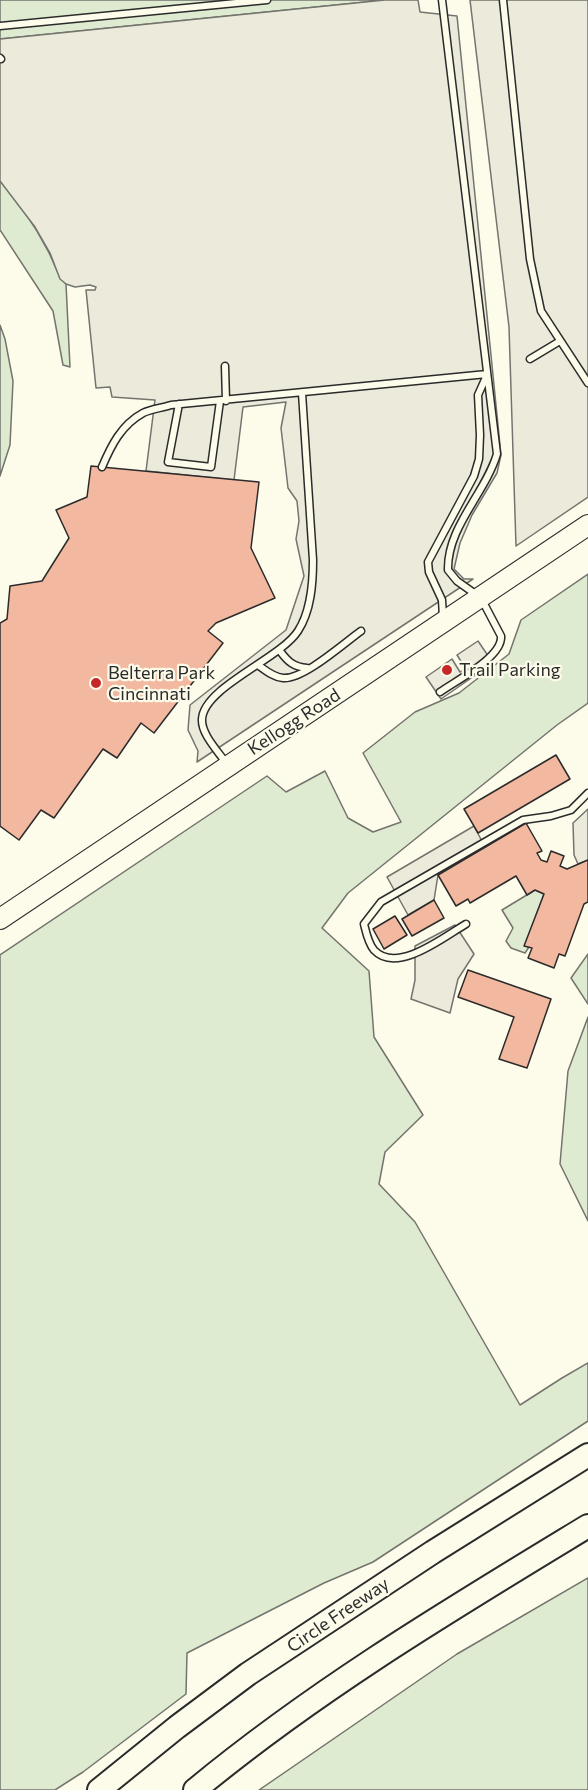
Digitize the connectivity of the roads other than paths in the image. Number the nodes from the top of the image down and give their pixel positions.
1 (267, 0) edge
2 (442, 0) edge
3 (503, 0) edge
4 (0, 26) edge
5 (560, 341) junction
6 (530, 359) dead end
7 (225, 366) dead end
8 (487, 374) junction
9 (588, 383) edge
10 (302, 393) junction
11 (223, 401) junction
12 (179, 404) junction
13 (102, 467) dead end
14 (588, 525) edge
15 (481, 598) junction
16 (443, 623) junction
17 (361, 631) dead end
18 (280, 651) junction
19 (258, 665) junction
20 (308, 669) junction
21 (440, 692) dead end
22 (228, 766) junction
23 (588, 793) edge
24 (0, 919) edge
25 (466, 924) dead end
26 (588, 1455) edge
27 (588, 1526) edge
28 (99, 1790) edge
29 (195, 1790) edge

1 - 4 lane
2 - 8 lane
3 - 5 lane
5 - 6 lane
5 - 9 lane
7 - 11 lane
8 - 10 lane
8 - 15 lane
8 - 16 lane
10 - 11 lane
10 - 18 lane
11 - 12 lane
11 - 12 lane
12 - 13 lane
14 - 15 main road, Kellogg Road
15 - 16 main road, Kellogg Road
15 - 21 lane
16 - 22 main road, Kellogg Road
17 - 20 lane
18 - 19 lane
18 - 20 lane
19 - 20 lane
19 - 22 lane
22 - 24 main road, Kellogg Road
23 - 25 lane
26 - 28 highway, Circle Freeway
27 - 29 highway

